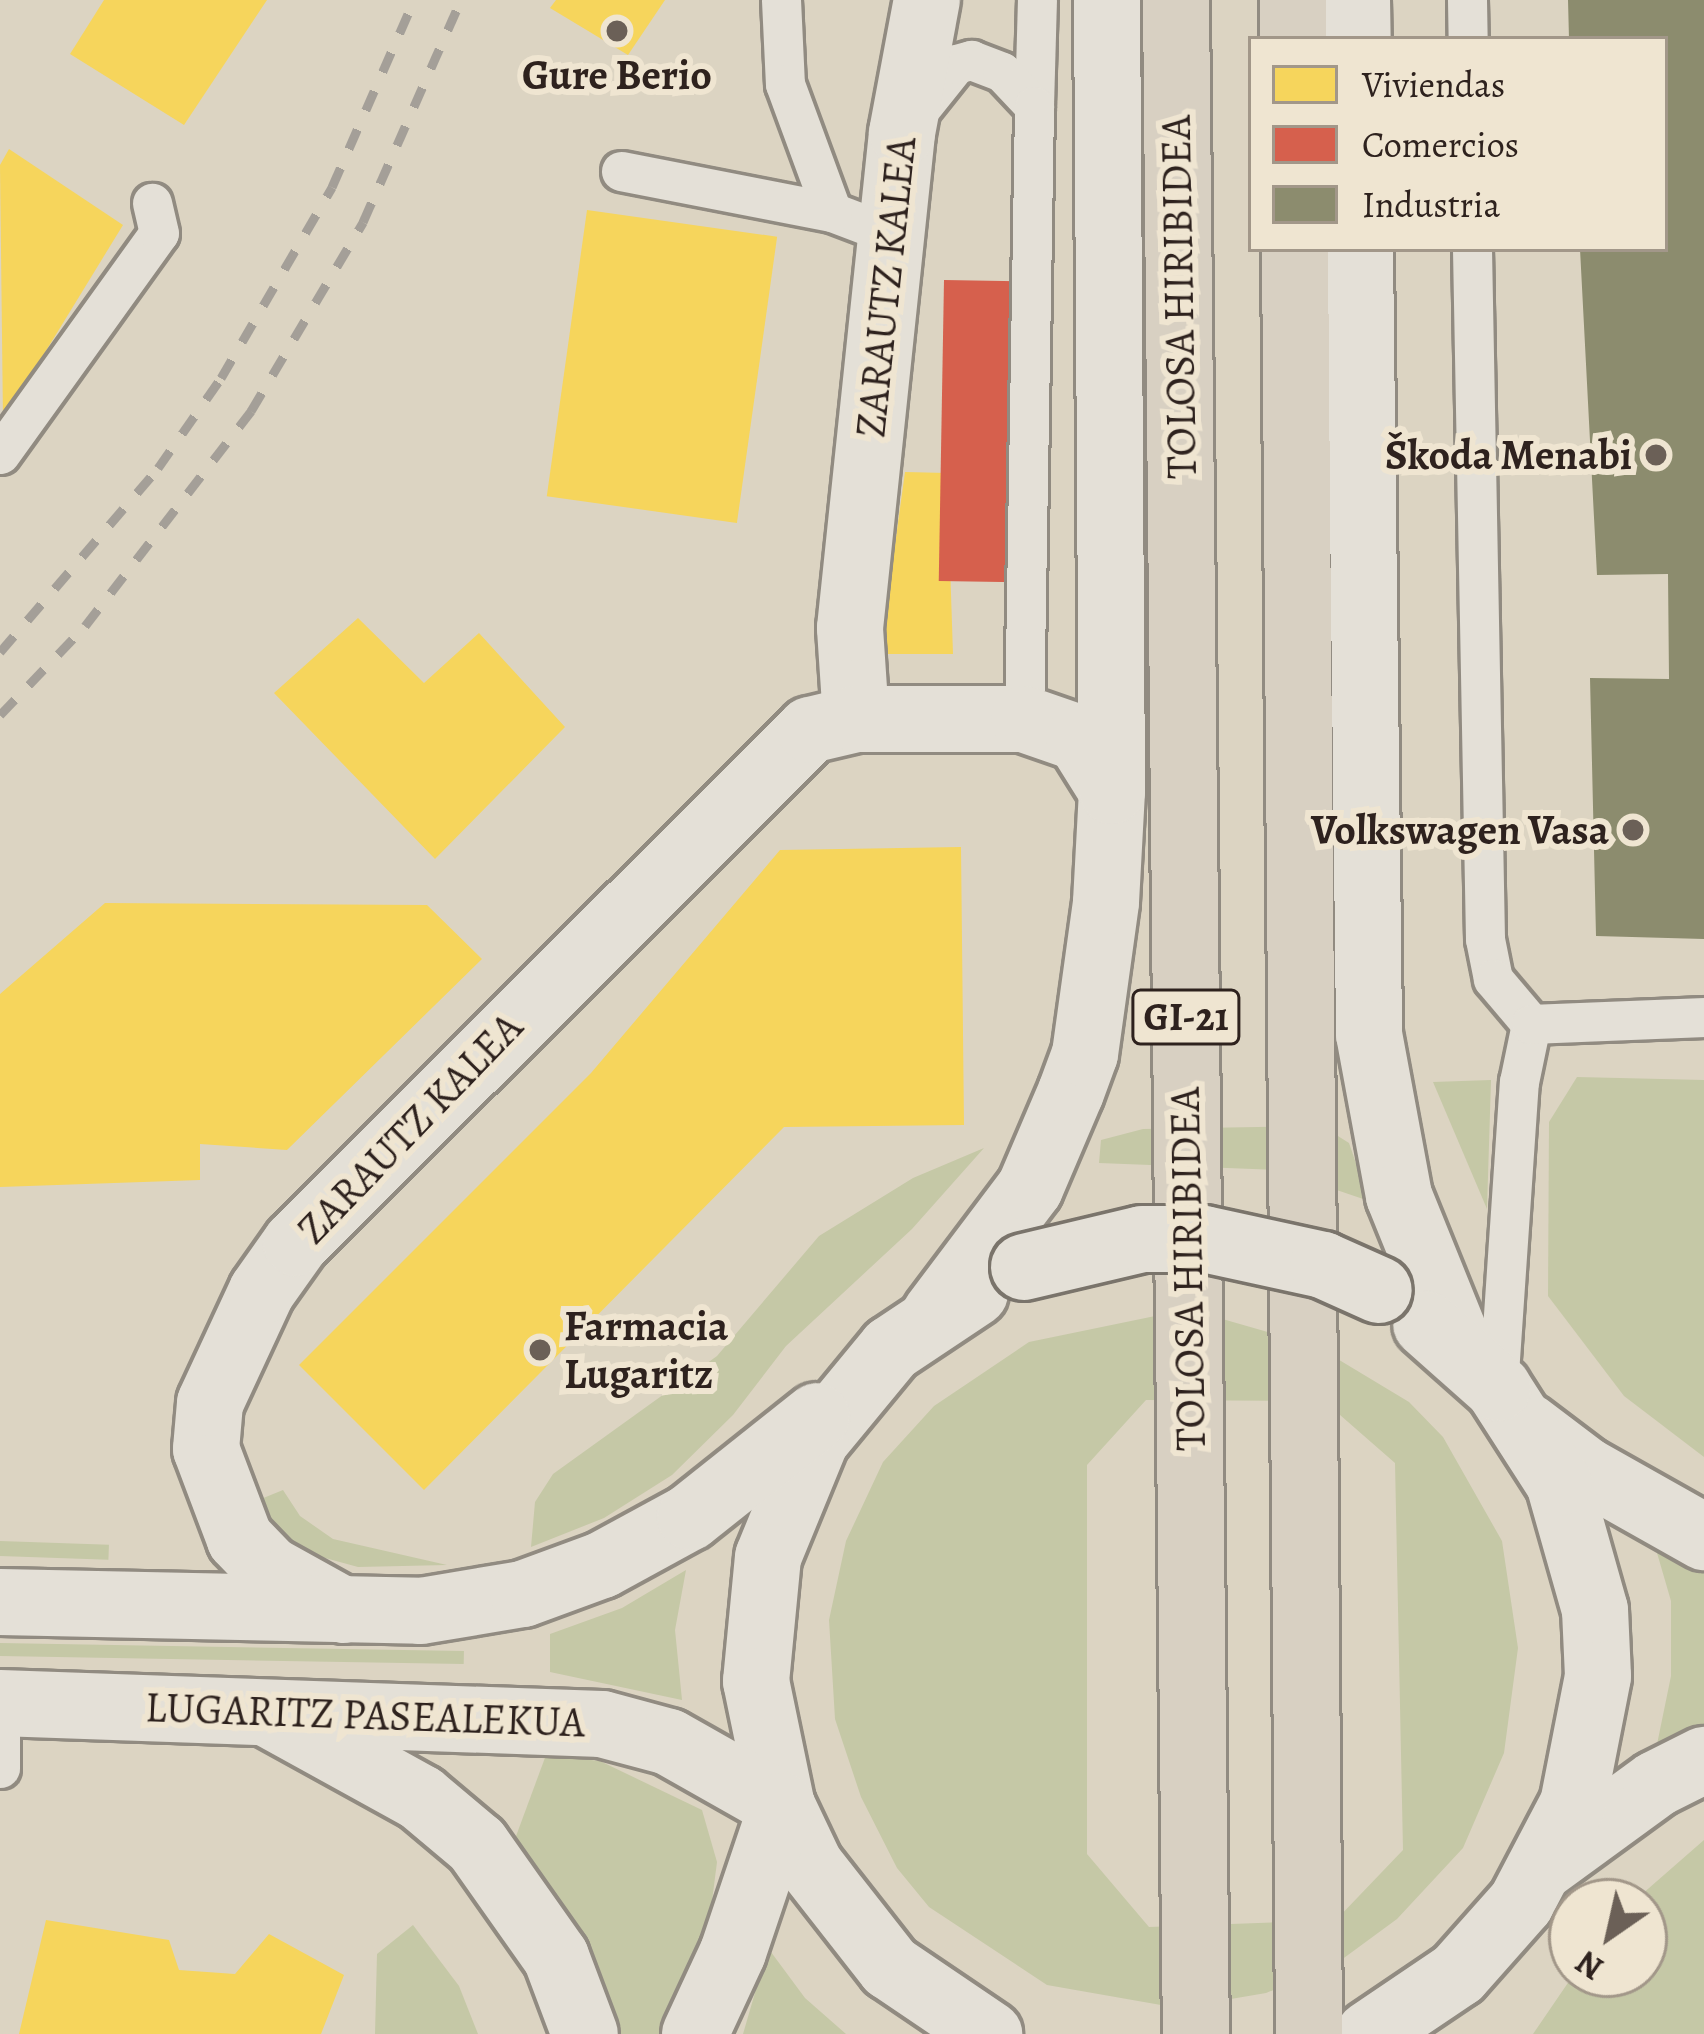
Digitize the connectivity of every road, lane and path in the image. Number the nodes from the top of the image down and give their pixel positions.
1 (781, 0) edge
2 (927, 0) edge
3 (1037, 0) edge
4 (1107, 0) edge
5 (1176, 0) edge
6 (1293, 0) edge
7 (1357, 0) edge
8 (1467, 0) edge
9 (1293, 36) edge
10 (1358, 36) edge
11 (1468, 36) edge
12 (1034, 106) junction
13 (902, 133) junction
14 (620, 171) dead end
15 (152, 203) dead end
16 (861, 223) junction
17 (1295, 252) edge
18 (1360, 252) edge
19 (1472, 252) edge
20 (0, 454) edge
21 (856, 719) junction
22 (1024, 719) junction
23 (1112, 791) junction
24 (1704, 1017) edge
25 (1531, 1024) junction
26 (935, 1314) junction
27 (1495, 1387) junction
28 (853, 1388) junction
29 (1704, 1537) edge
30 (0, 1602) edge
31 (343, 1610) junction
32 (0, 1703) edge
33 (256, 1707) junction
34 (0, 1736) edge
35 (1704, 1760) edge
36 (0, 1768) edge
37 (782, 1806) junction
38 (1545, 1864) junction
39 (1414, 2024) edge
40 (585, 2034) edge
41 (695, 2034) edge
42 (989, 2034) edge
43 (1196, 2034) edge
44 (1309, 2034) edge

1 - 16 lane
2 - 13 main road, ZARAUTZ KALEA
3 - 12 lane
4 - 23 main road
5 - 43 main road, TOLOSA HIRIBIDEA / GI-21
6 - 9 main road
7 - 10 main road
8 - 11 lane
12 - 13 lane
12 - 22 lane
13 - 16 main road, ZARAUTZ KALEA
14 - 16 lane
15 - 20 lane
16 - 21 main road, ZARAUTZ KALEA
17 - 44 main road, GI-21
18 - 27 main road
19 - 25 lane
21 - 22 main road, ZARAUTZ KALEA
21 - 31 main road, ZARAUTZ KALEA
22 - 23 main road, ZARAUTZ KALEA
23 - 26 main road
24 - 25 lane
25 - 27 lane
26 - 27 main road, bridge
26 - 28 main road
27 - 29 main road
27 - 38 main road
28 - 31 main road
28 - 37 main road
30 - 31 main road
32 - 33 main road, LUGARITZ PASEALEKUA
33 - 37 main road, LUGARITZ PASEALEKUA
33 - 40 main road
34 - 36 lane
35 - 38 main road
37 - 41 main road
37 - 42 main road
38 - 39 main road

